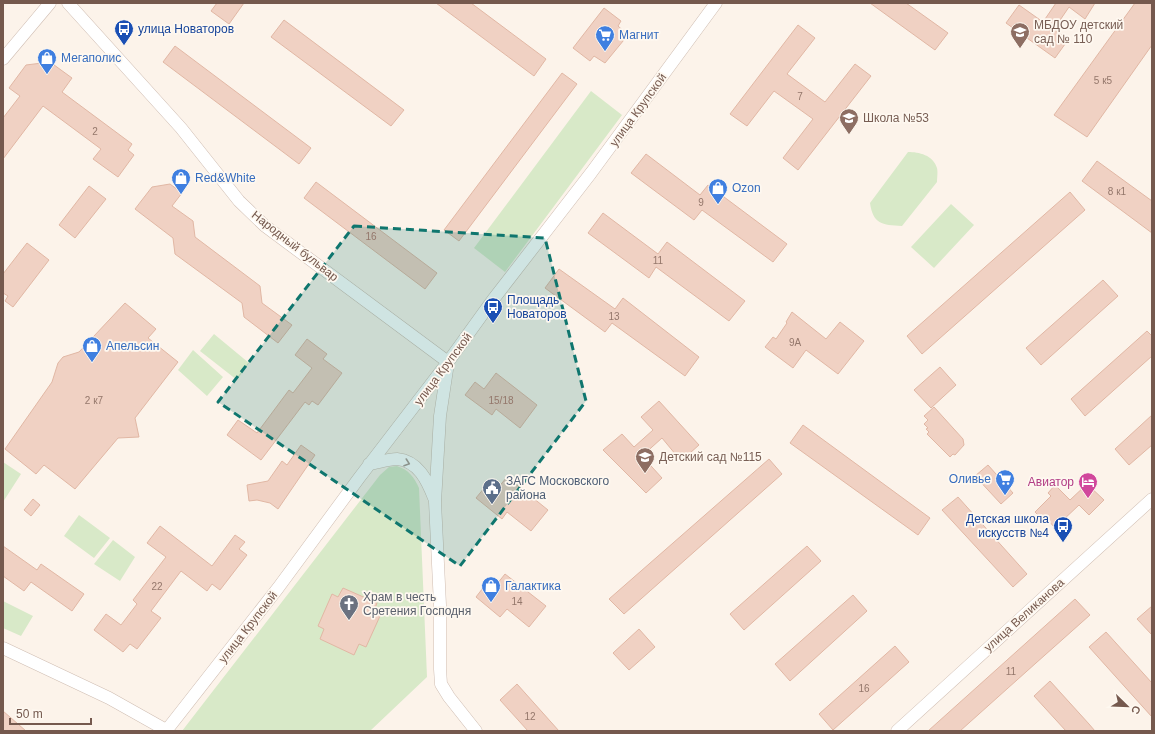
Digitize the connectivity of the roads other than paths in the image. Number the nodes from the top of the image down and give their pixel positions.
1 (50, 3) edge
2 (68, 3) edge
3 (716, 3) edge
4 (3, 59) edge
5 (448, 362) junction
6 (414, 407) junction
7 (440, 416) junction
8 (369, 464) junction
9 (1152, 499) edge
10 (435, 502) junction
11 (3, 648) edge
12 (166, 730) edge
13 (476, 731) edge
14 (897, 731) edge

1 - 4 street
2 - 5 street, Народный бульвар
3 - 5 street, улица Крупской
5 - 6 street, улица Крупской
5 - 7 street
6 - 7 street
6 - 8 street, улица Крупской
7 - 10 street
8 -> 10 street
8 - 12 street, улица Крупской
9 - 14 street, улица Великанова
10 - 13 street
11 - 12 street

